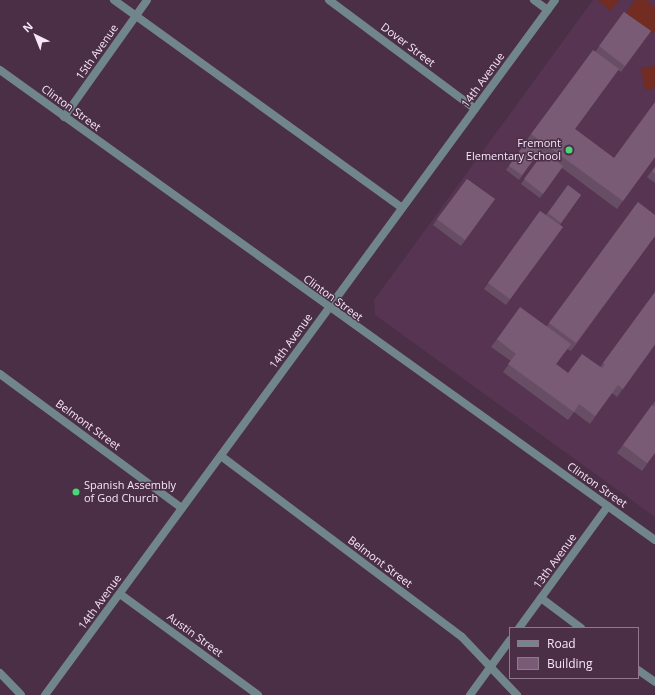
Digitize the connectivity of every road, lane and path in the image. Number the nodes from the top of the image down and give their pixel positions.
1 (114, 0) edge
2 (147, 0) edge
3 (329, 0) edge
4 (534, 0) edge
5 (555, 0) edge
6 (548, 10) junction
7 (136, 16) junction
8 (0, 70) edge
9 (475, 108) junction
10 (64, 117) junction
11 (402, 208) junction
12 (329, 309) junction
13 (0, 374) edge
14 (221, 456) junction
15 (608, 506) junction
16 (182, 508) junction
17 (655, 540) edge
18 (120, 594) junction
19 (541, 598) junction
20 (520, 627) edge
21 (581, 627) edge
22 (509, 641) edge
23 (490, 668) junction
24 (639, 671) edge
25 (0, 673) edge
26 (655, 682) edge
27 (21, 695) edge
28 (45, 695) edge
29 (258, 695) edge
30 (470, 695) edge
31 (517, 695) edge

1 - 7 street
2 - 7 street, 15th Avenue
3 - 9 street, Dover Street
4 - 6 street
5 - 6 street, 14th Avenue
6 - 9 street, 14th Avenue
7 - 10 street, 15th Avenue
7 - 11 street
8 - 10 street, Clinton Street
9 - 11 street, 14th Avenue
10 - 12 street, Clinton Street
11 - 12 street, 14th Avenue
12 - 14 street, 14th Avenue
12 - 15 street, Clinton Street
13 - 16 street, Belmont Street
14 - 16 street, 14th Avenue
14 - 23 street, Belmont Street
15 - 17 street, Clinton Street
15 - 19 street, 13th Avenue
16 - 18 street, 14th Avenue
18 - 28 street, 14th Avenue
18 - 29 street, Austin Street
19 - 20 street, 13th Avenue
19 - 21 street
22 - 23 street
23 - 30 street
23 - 31 street, Belmont Street
24 - 26 street
25 - 27 street

